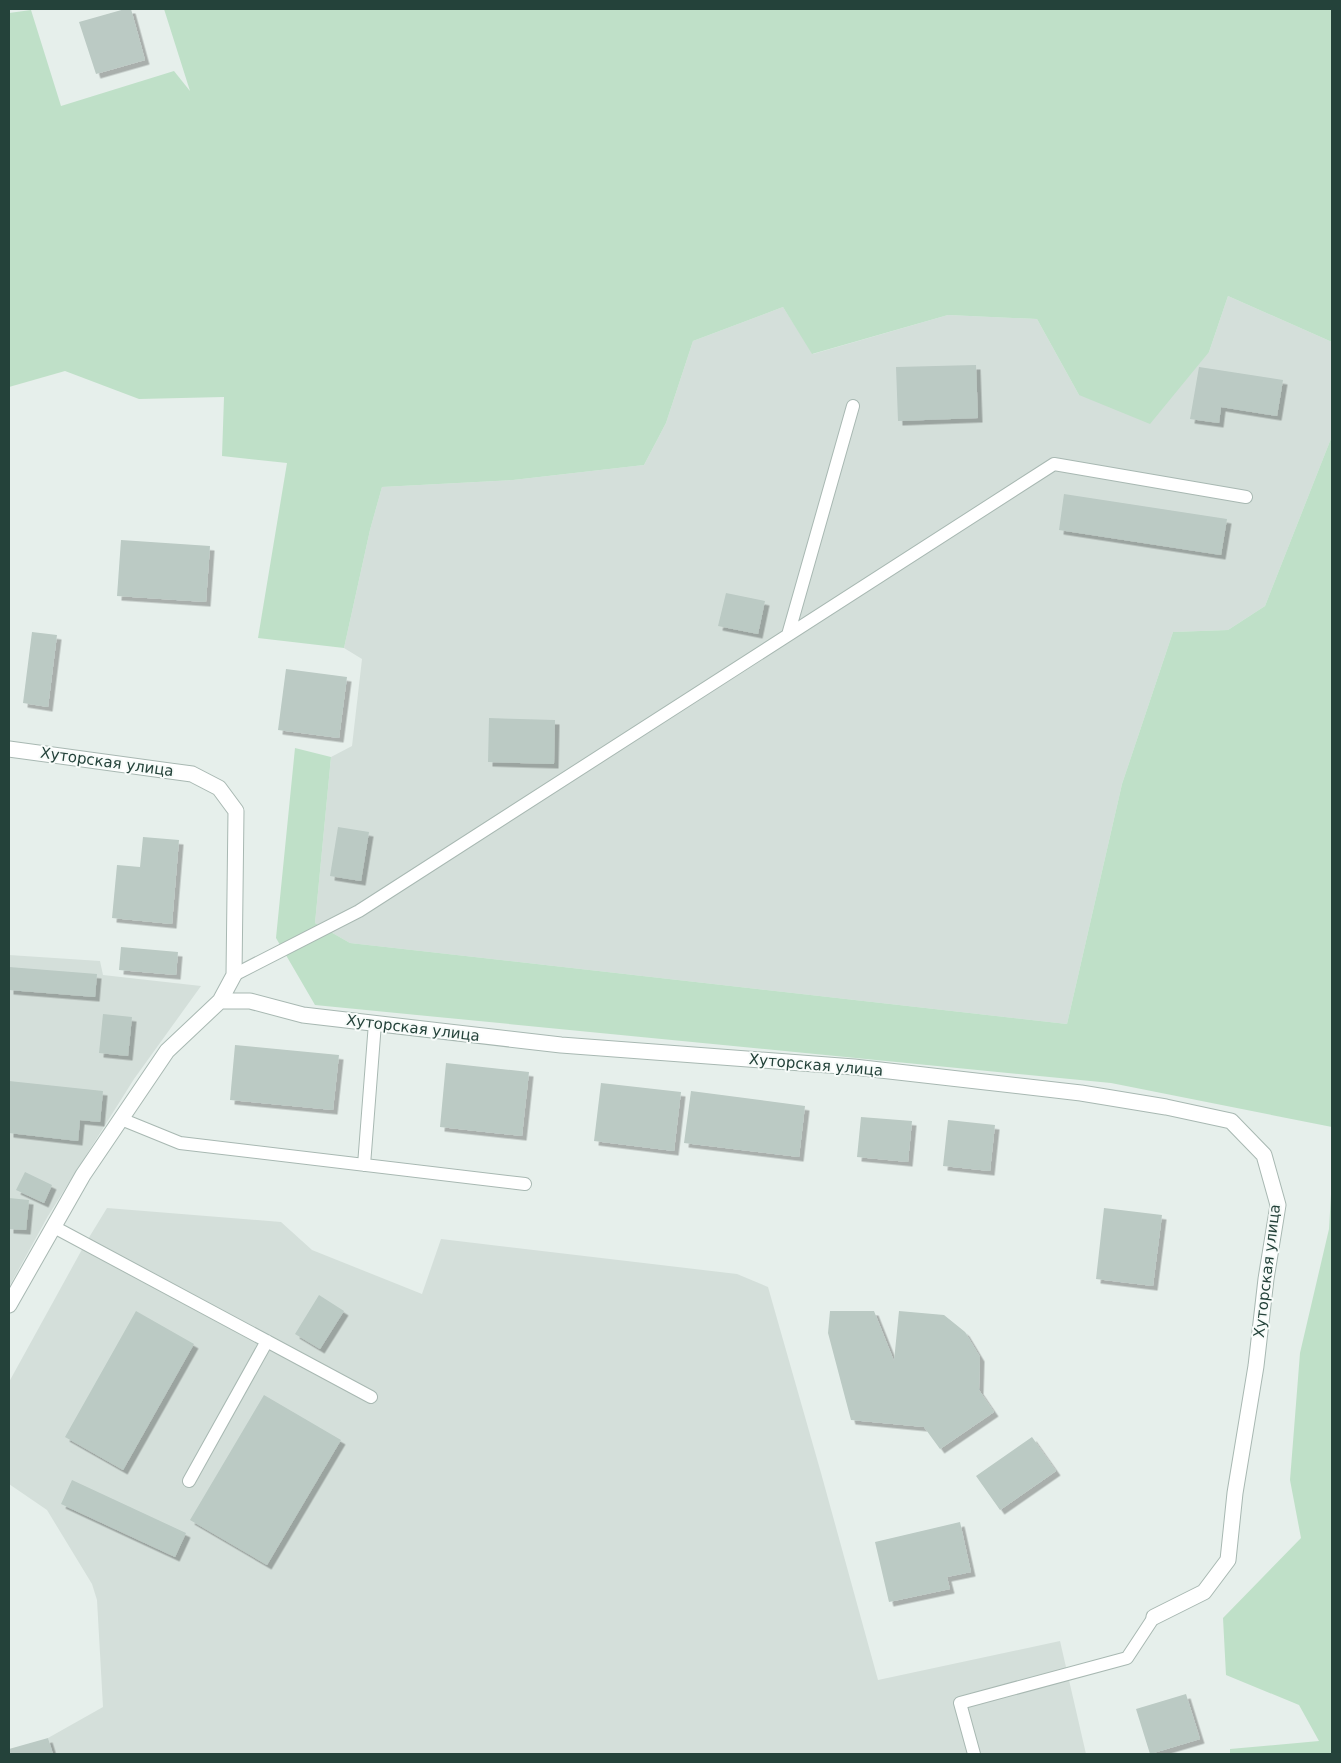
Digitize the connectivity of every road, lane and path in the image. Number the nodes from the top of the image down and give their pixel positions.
1 (853, 406) dead end
2 (1246, 497) dead end
3 (788, 635) junction
4 (9, 749) edge
5 (234, 975) junction
6 (220, 1001) junction
7 (376, 1023) junction
8 (122, 1119) junction
9 (364, 1165) junction
10 (525, 1184) dead end
11 (54, 1227) junction
12 (9, 1305) edge
13 (267, 1341) junction
14 (371, 1397) dead end
15 (189, 1481) dead end
16 (1154, 1617) joint
17 (974, 1754) edge

1 - 3 lane
2 - 3 lane
3 - 5 lane
4 - 5 street, Хуторская улица
5 - 6 street
6 - 7 street, Хуторская улица
6 - 8 street
7 - 9 lane
7 - 16 street, Хуторская улица
8 - 9 lane
8 - 11 street
9 - 10 lane
11 - 12 street
11 - 13 lane
13 - 14 lane
13 - 15 lane
16 - 17 lane

